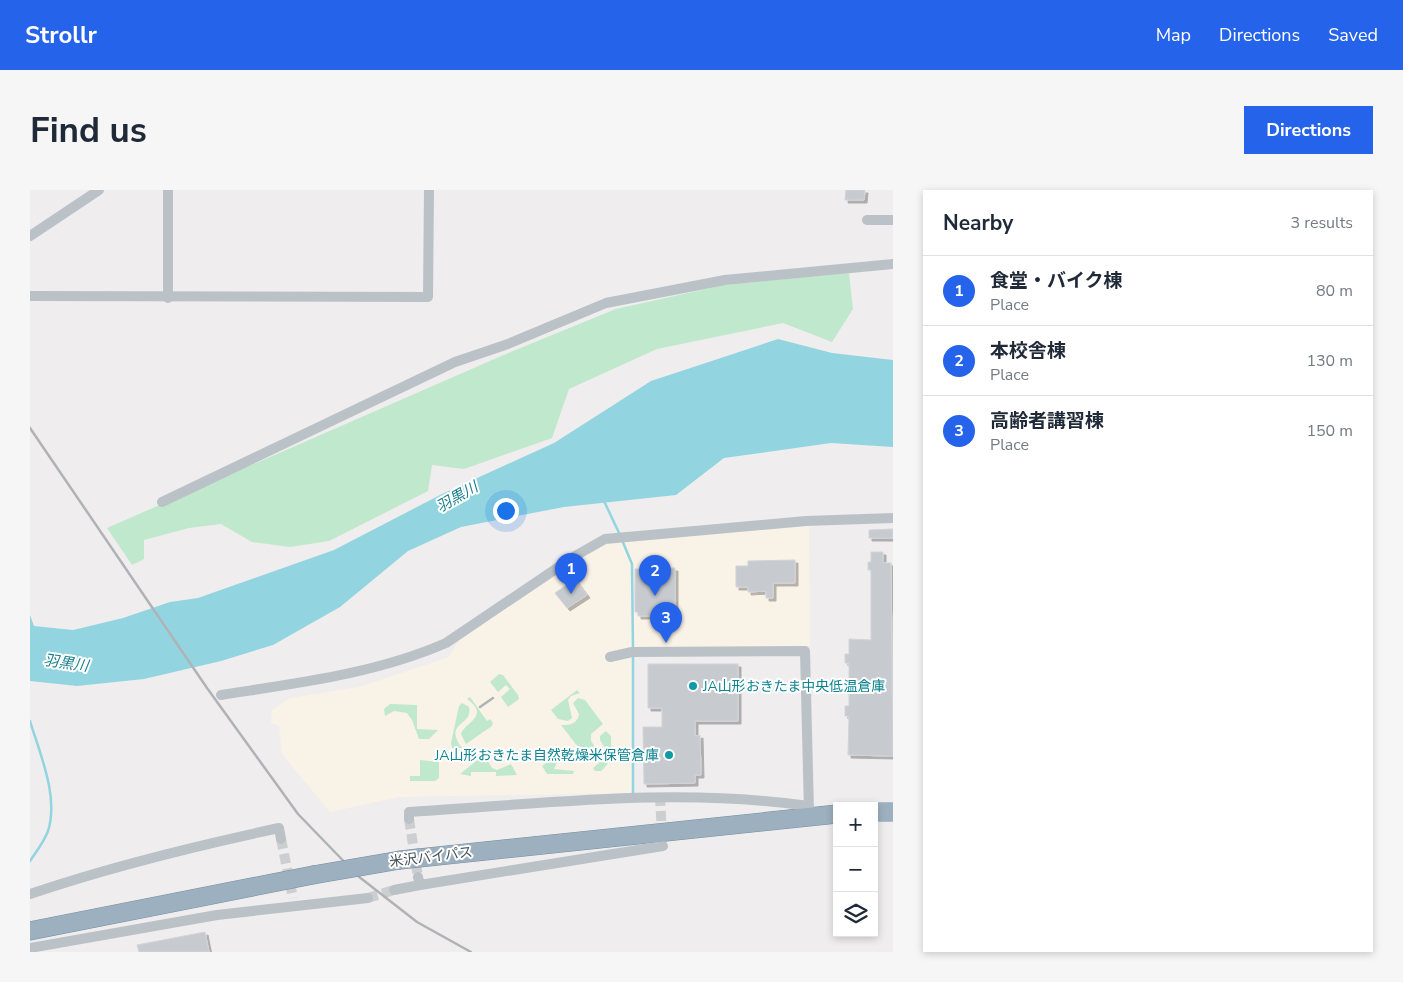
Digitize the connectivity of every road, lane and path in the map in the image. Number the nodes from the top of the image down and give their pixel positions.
1 (99, 190) edge
2 (168, 190) edge
3 (429, 190) edge
4 (867, 220) dead end
5 (893, 220) edge
6 (30, 236) edge
7 (893, 264) edge
8 (30, 296) edge
9 (168, 298) junction
10 (162, 502) dead end
11 (893, 518) edge
12 (610, 657) dead end
13 (221, 695) dead end
14 (809, 811) junction
15 (878, 812) edge
16 (893, 812) edge
17 (833, 814) edge
18 (409, 819) dead end
19 (281, 839) dead end
20 (663, 846) dead end
21 (394, 890) tunnel mouth
22 (30, 894) edge
23 (368, 898) tunnel mouth
24 (30, 931) edge
25 (30, 948) edge

1 - 6 street
2 - 9 street
3 - 9 street
4 - 5 street
7 - 10 street
8 - 9 street
11 - 13 street
12 - 14 street
14 - 17 highway, 米沢バイパス
14 - 18 street
14 - 24 highway, 米沢バイパス, bridge
15 - 16 highway
19 - 22 street
20 - 21 street
23 - 25 street

